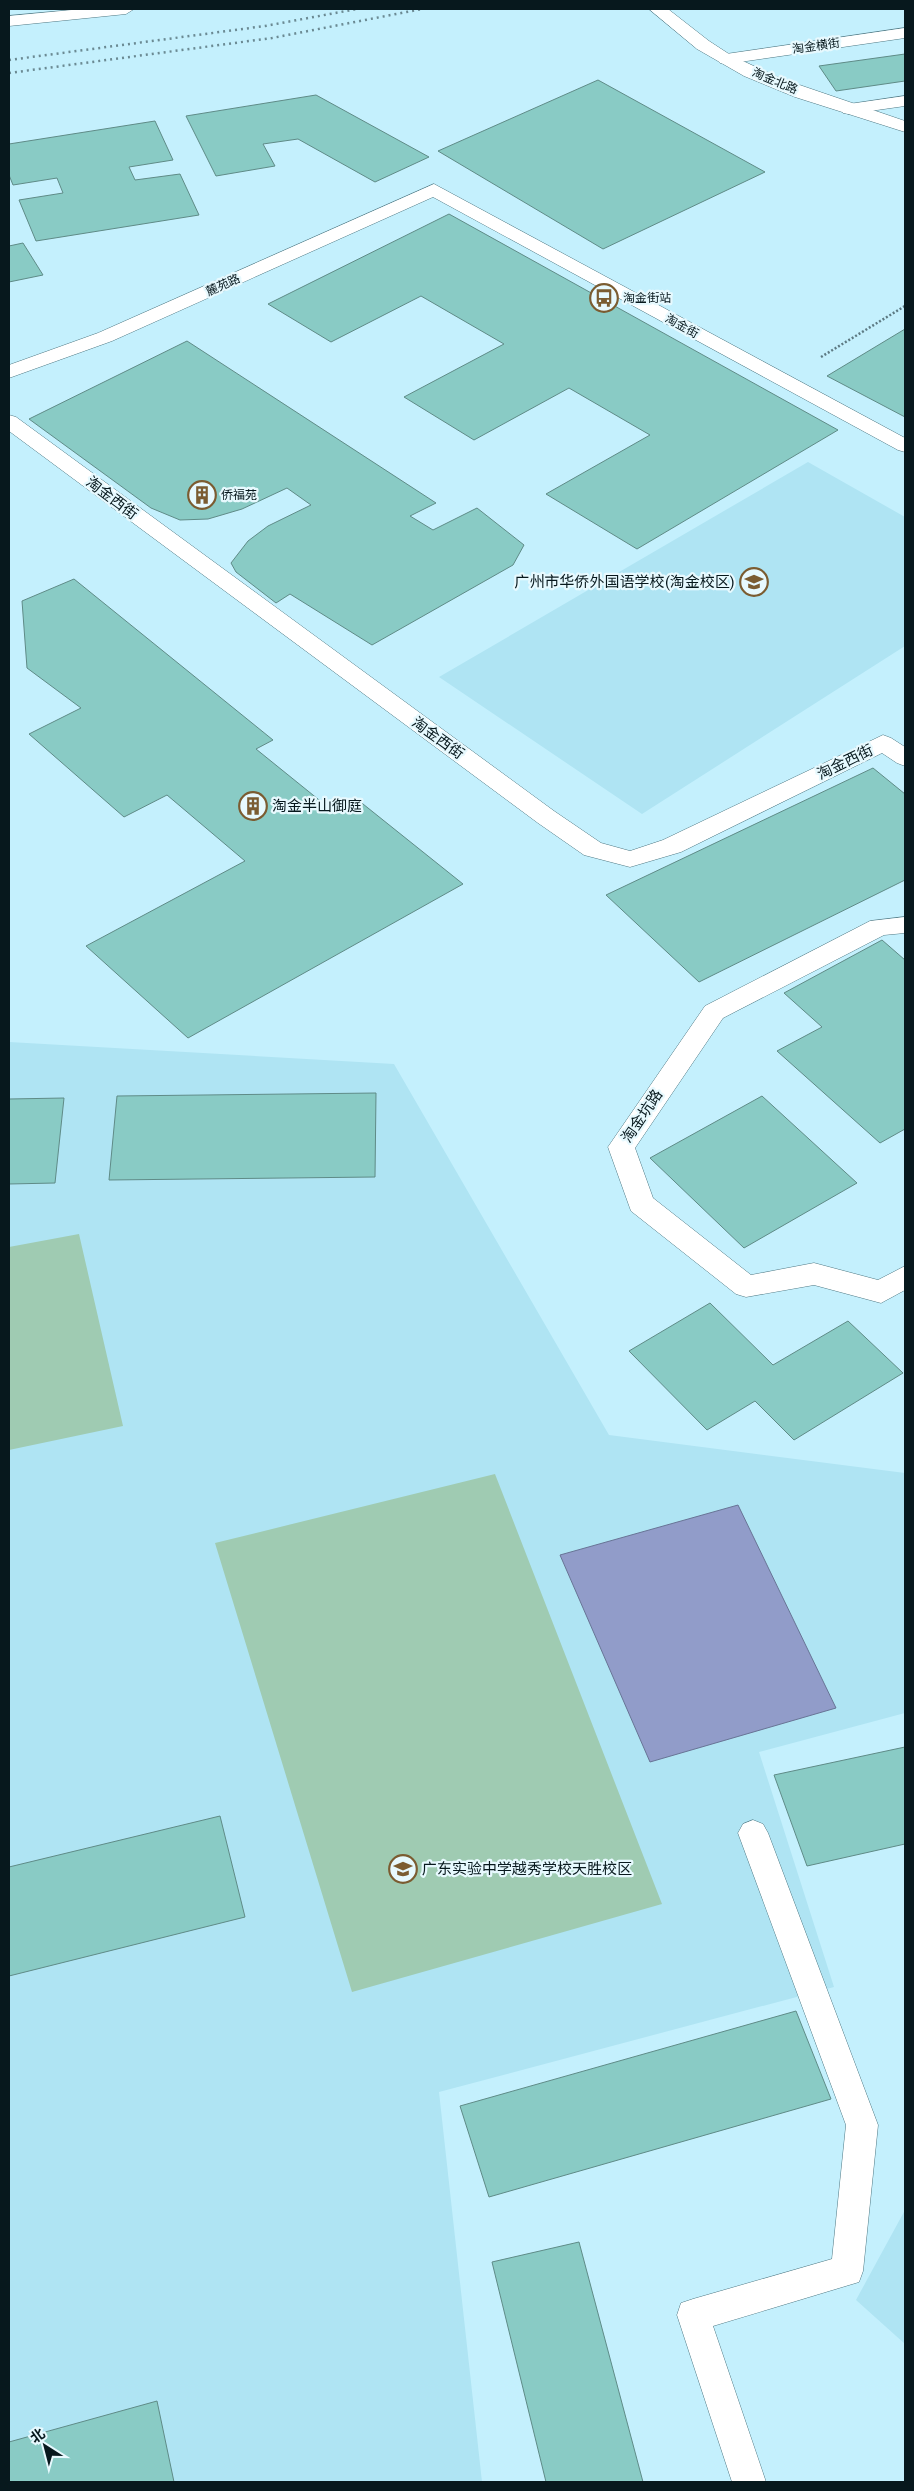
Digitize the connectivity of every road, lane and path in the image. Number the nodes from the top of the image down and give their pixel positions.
1 (126, 9) edge
2 (658, 9) edge
3 (9, 21) edge
4 (905, 34) edge
5 (726, 59) junction
6 (905, 101) edge
7 (849, 109) junction
8 (905, 127) edge
9 (434, 190) joint
10 (905, 306) edge
11 (9, 372) edge
12 (782, 380) junction
13 (9, 421) edge
14 (905, 446) edge
15 (905, 758) edge
16 (905, 925) edge
17 (905, 1277) edge
18 (753, 1833) dead end
19 (749, 2482) edge

1 - 3 lane
2 - 5 street, 淘金北路
4 - 5 street, 淘金横街
5 - 7 street, 淘金北路
6 - 7 lane
7 - 8 street, 淘金北路
9 - 11 street, 麓苑路
9 - 12 street, 淘金街
10 - 12 path
12 - 14 street, 淘金街
13 - 15 street, 淘金西街
16 - 17 street, 淘金坑路
18 - 19 lane

